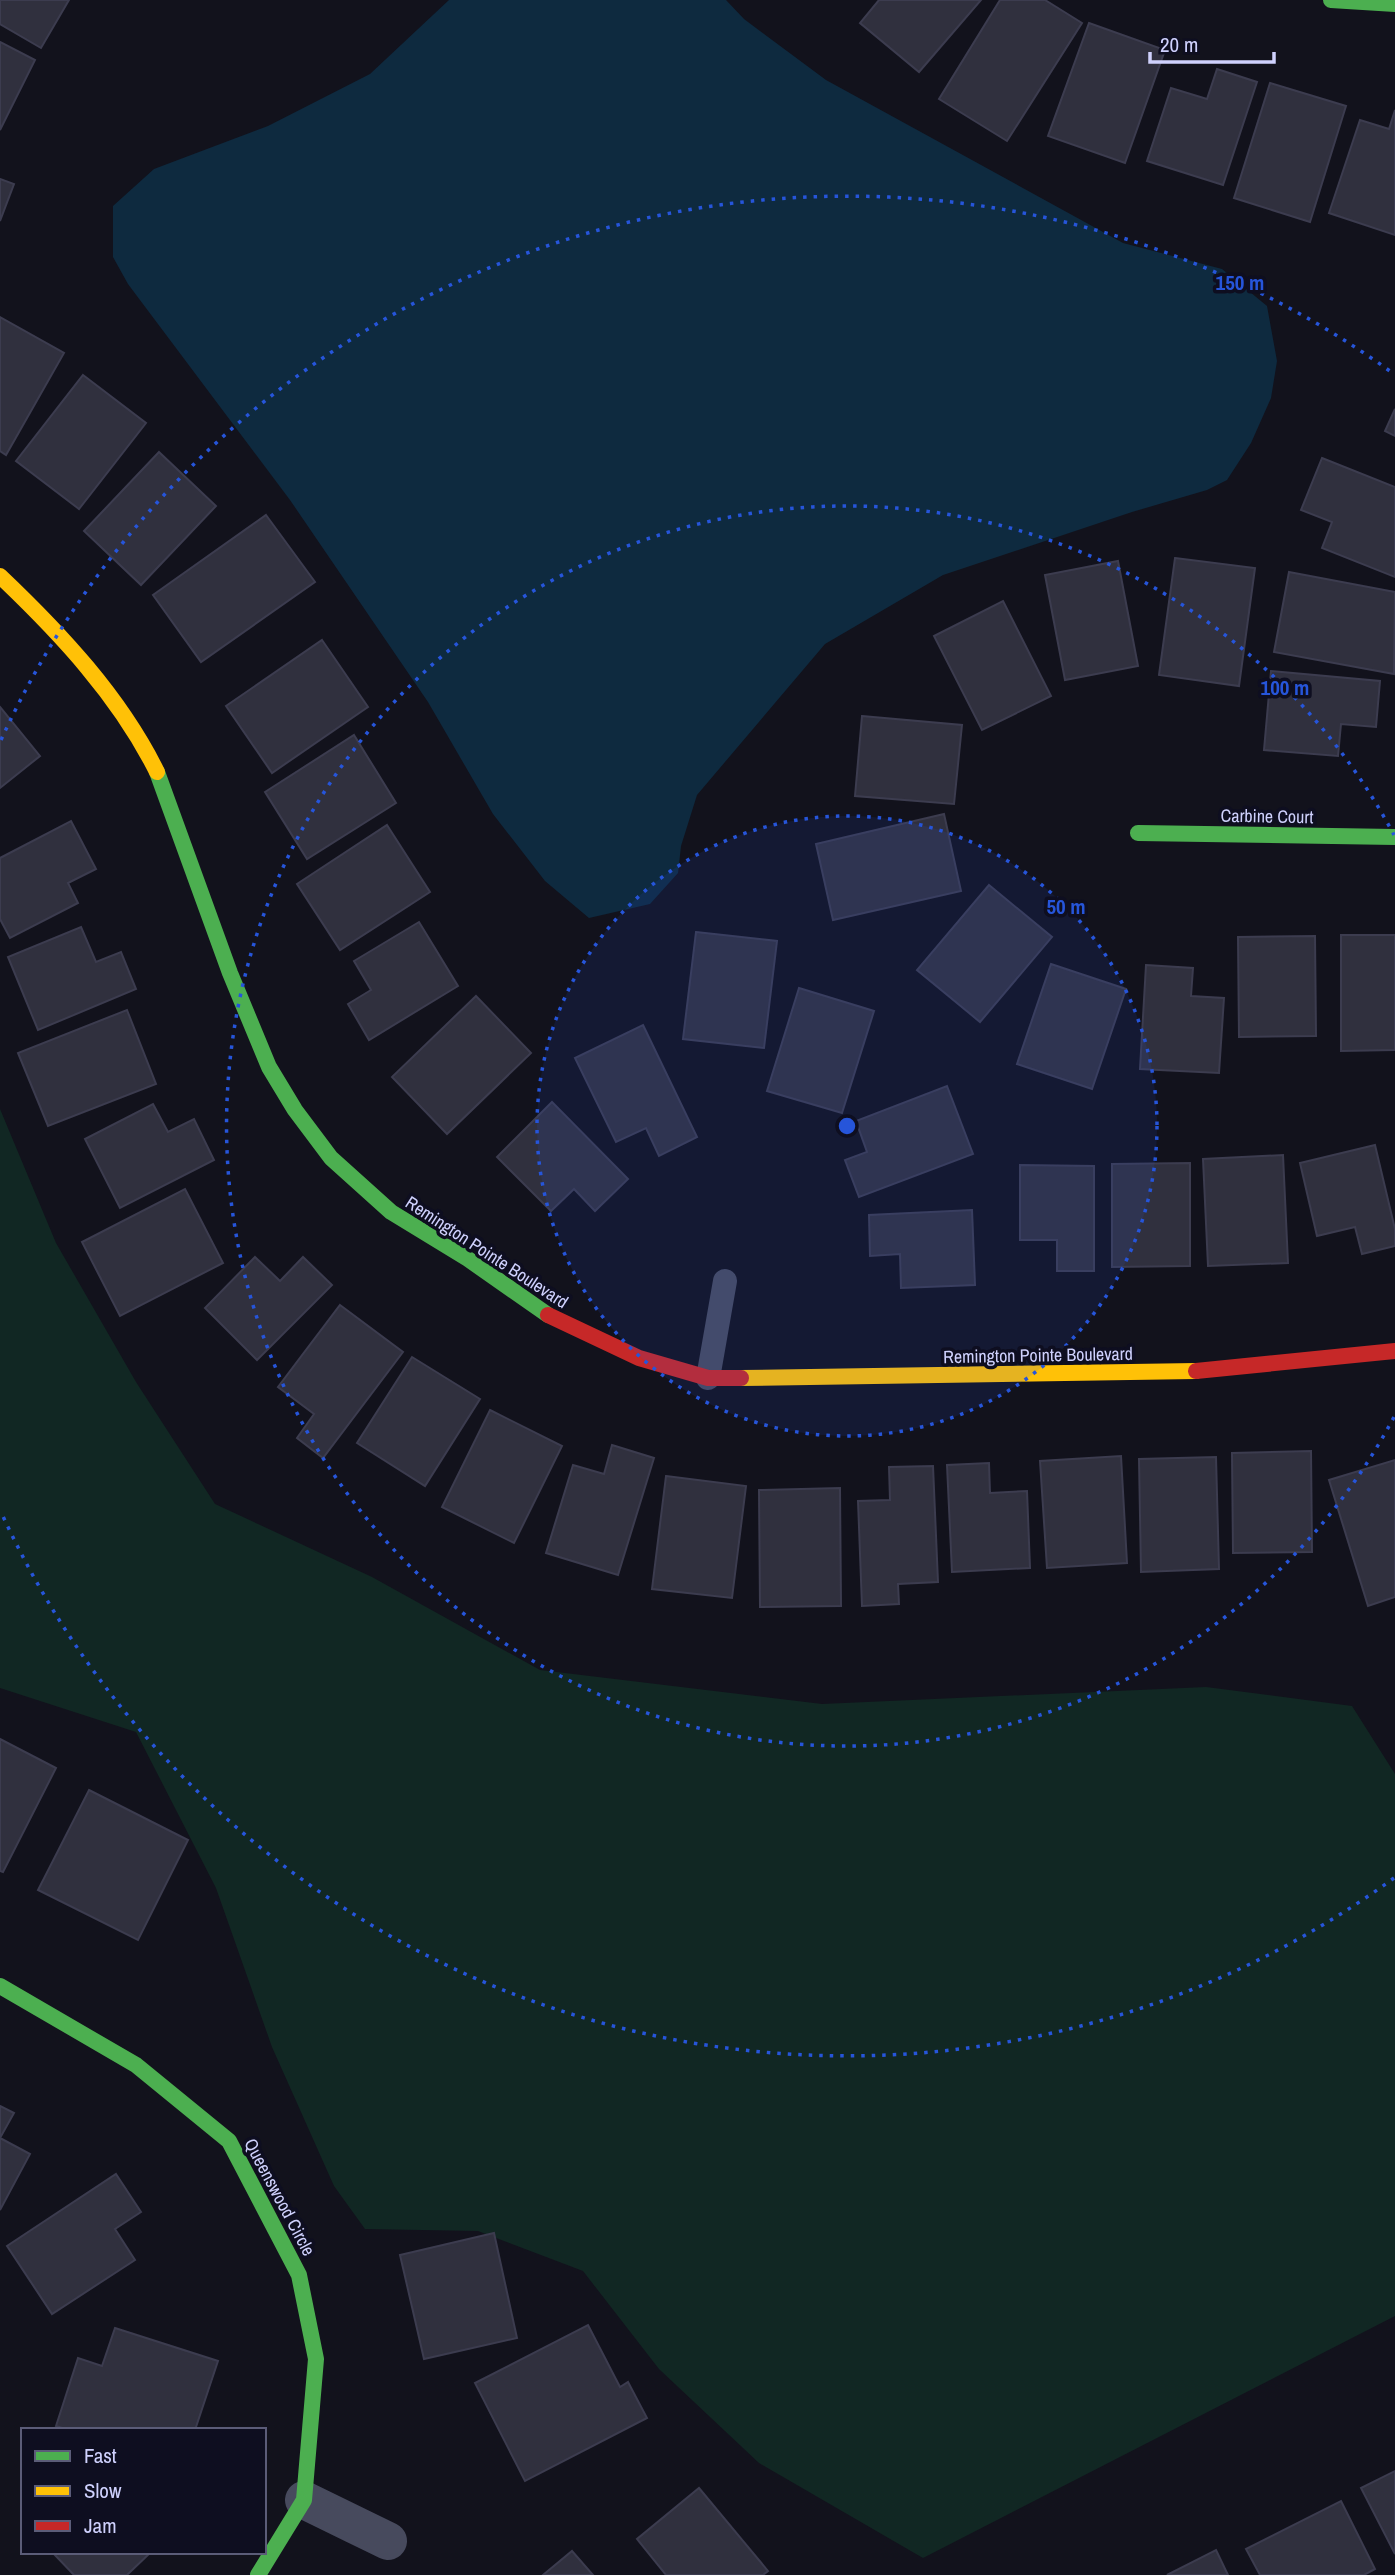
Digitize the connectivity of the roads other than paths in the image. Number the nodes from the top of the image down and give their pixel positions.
1 (1331, 0) edge
2 (1395, 4) edge
3 (0, 576) edge
4 (1138, 833) dead end
5 (1395, 837) edge
6 (725, 1281) dead end
7 (1395, 1351) edge
8 (708, 1378) junction
9 (0, 1986) edge
10 (304, 2500) junction
11 (388, 2541) dead end
12 (258, 2575) edge

1 - 2 street
3 - 8 street, Remington Pointe Boulevard
4 - 5 street, Carbine Court
6 - 8 lane
7 - 8 street, Remington Pointe Boulevard
9 - 10 street, Queenswood Circle
10 - 11 street
10 - 12 street, Queenswood Circle

